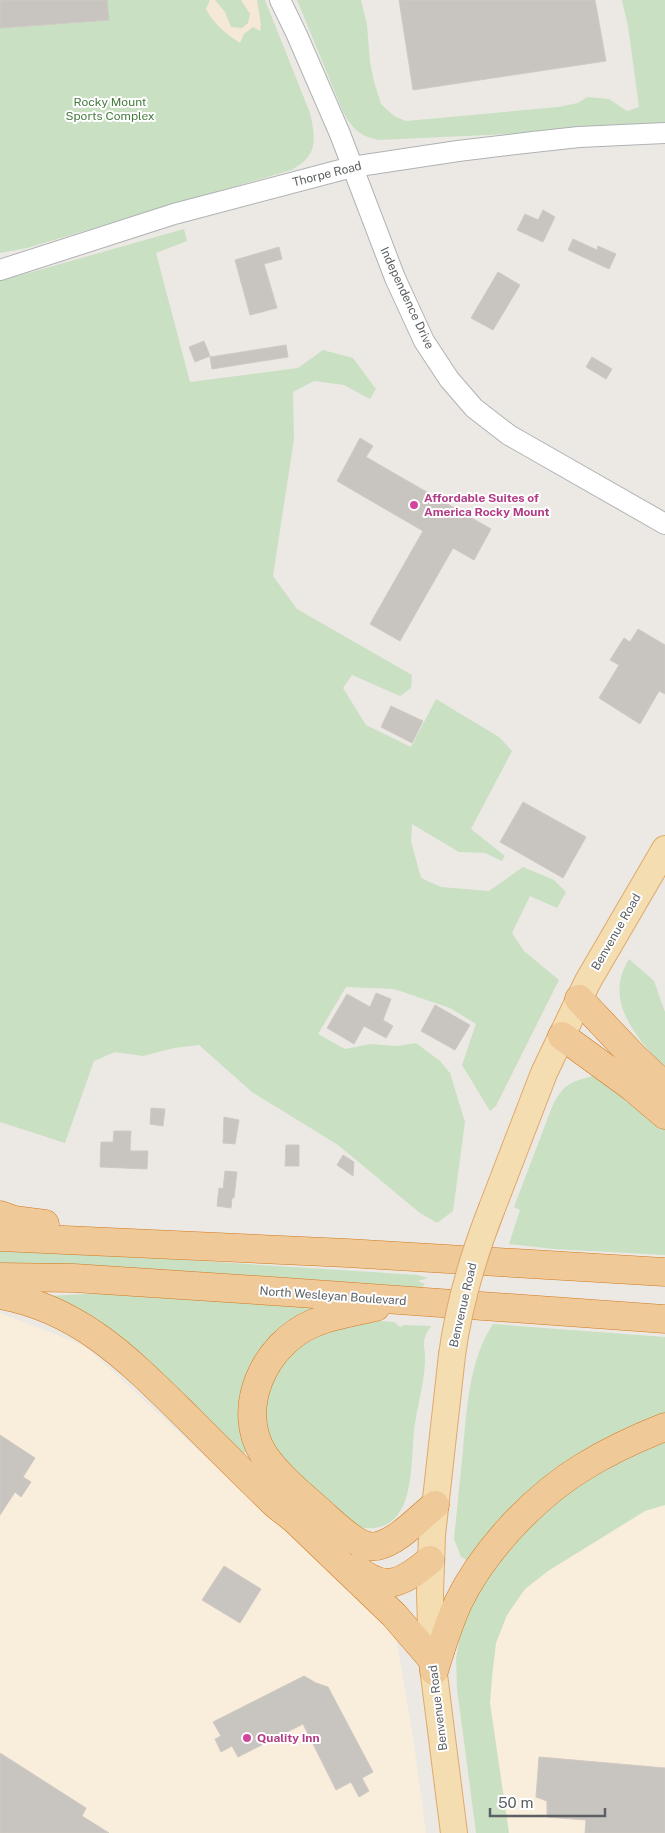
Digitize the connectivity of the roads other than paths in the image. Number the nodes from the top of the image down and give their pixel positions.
1 (280, 0) edge
2 (665, 133) edge
3 (352, 167) junction
4 (0, 270) edge
5 (665, 524) edge
6 (665, 849) edge
7 (579, 999) junction
8 (562, 1036) junction
9 (665, 1086) edge
10 (665, 1115) edge
11 (0, 1215) edge
12 (0, 1237) edge
13 (192, 1246) junction
14 (665, 1271) edge
15 (0, 1277) edge
16 (0, 1295) edge
17 (402, 1301) junction
18 (665, 1319) edge
19 (665, 1427) edge
20 (435, 1505) junction
21 (294, 1519) junction
22 (430, 1560) junction
23 (433, 1665) junction
24 (454, 1833) edge

1 - 3 street, Independence Drive
2 - 3 street, Thorpe Road
3 - 4 street, Thorpe Road
3 - 5 street, Independence Drive
6 - 7 main road, Benvenue Road
7 - 8 main road, Benvenue Road
7 - 9 highway
8 - 10 highway
8 - 20 main road, Benvenue Road, bridge
11 - 13 highway
12 - 13 highway
13 - 14 highway
15 - 17 highway, North Wesleyan Boulevard
16 - 21 highway
17 - 18 highway, North Wesleyan Boulevard
17 - 20 highway
19 - 23 highway
20 - 22 main road, Benvenue Road
21 - 22 highway
21 - 23 highway
22 - 23 main road, Benvenue Road
23 - 24 main road, Benvenue Road

